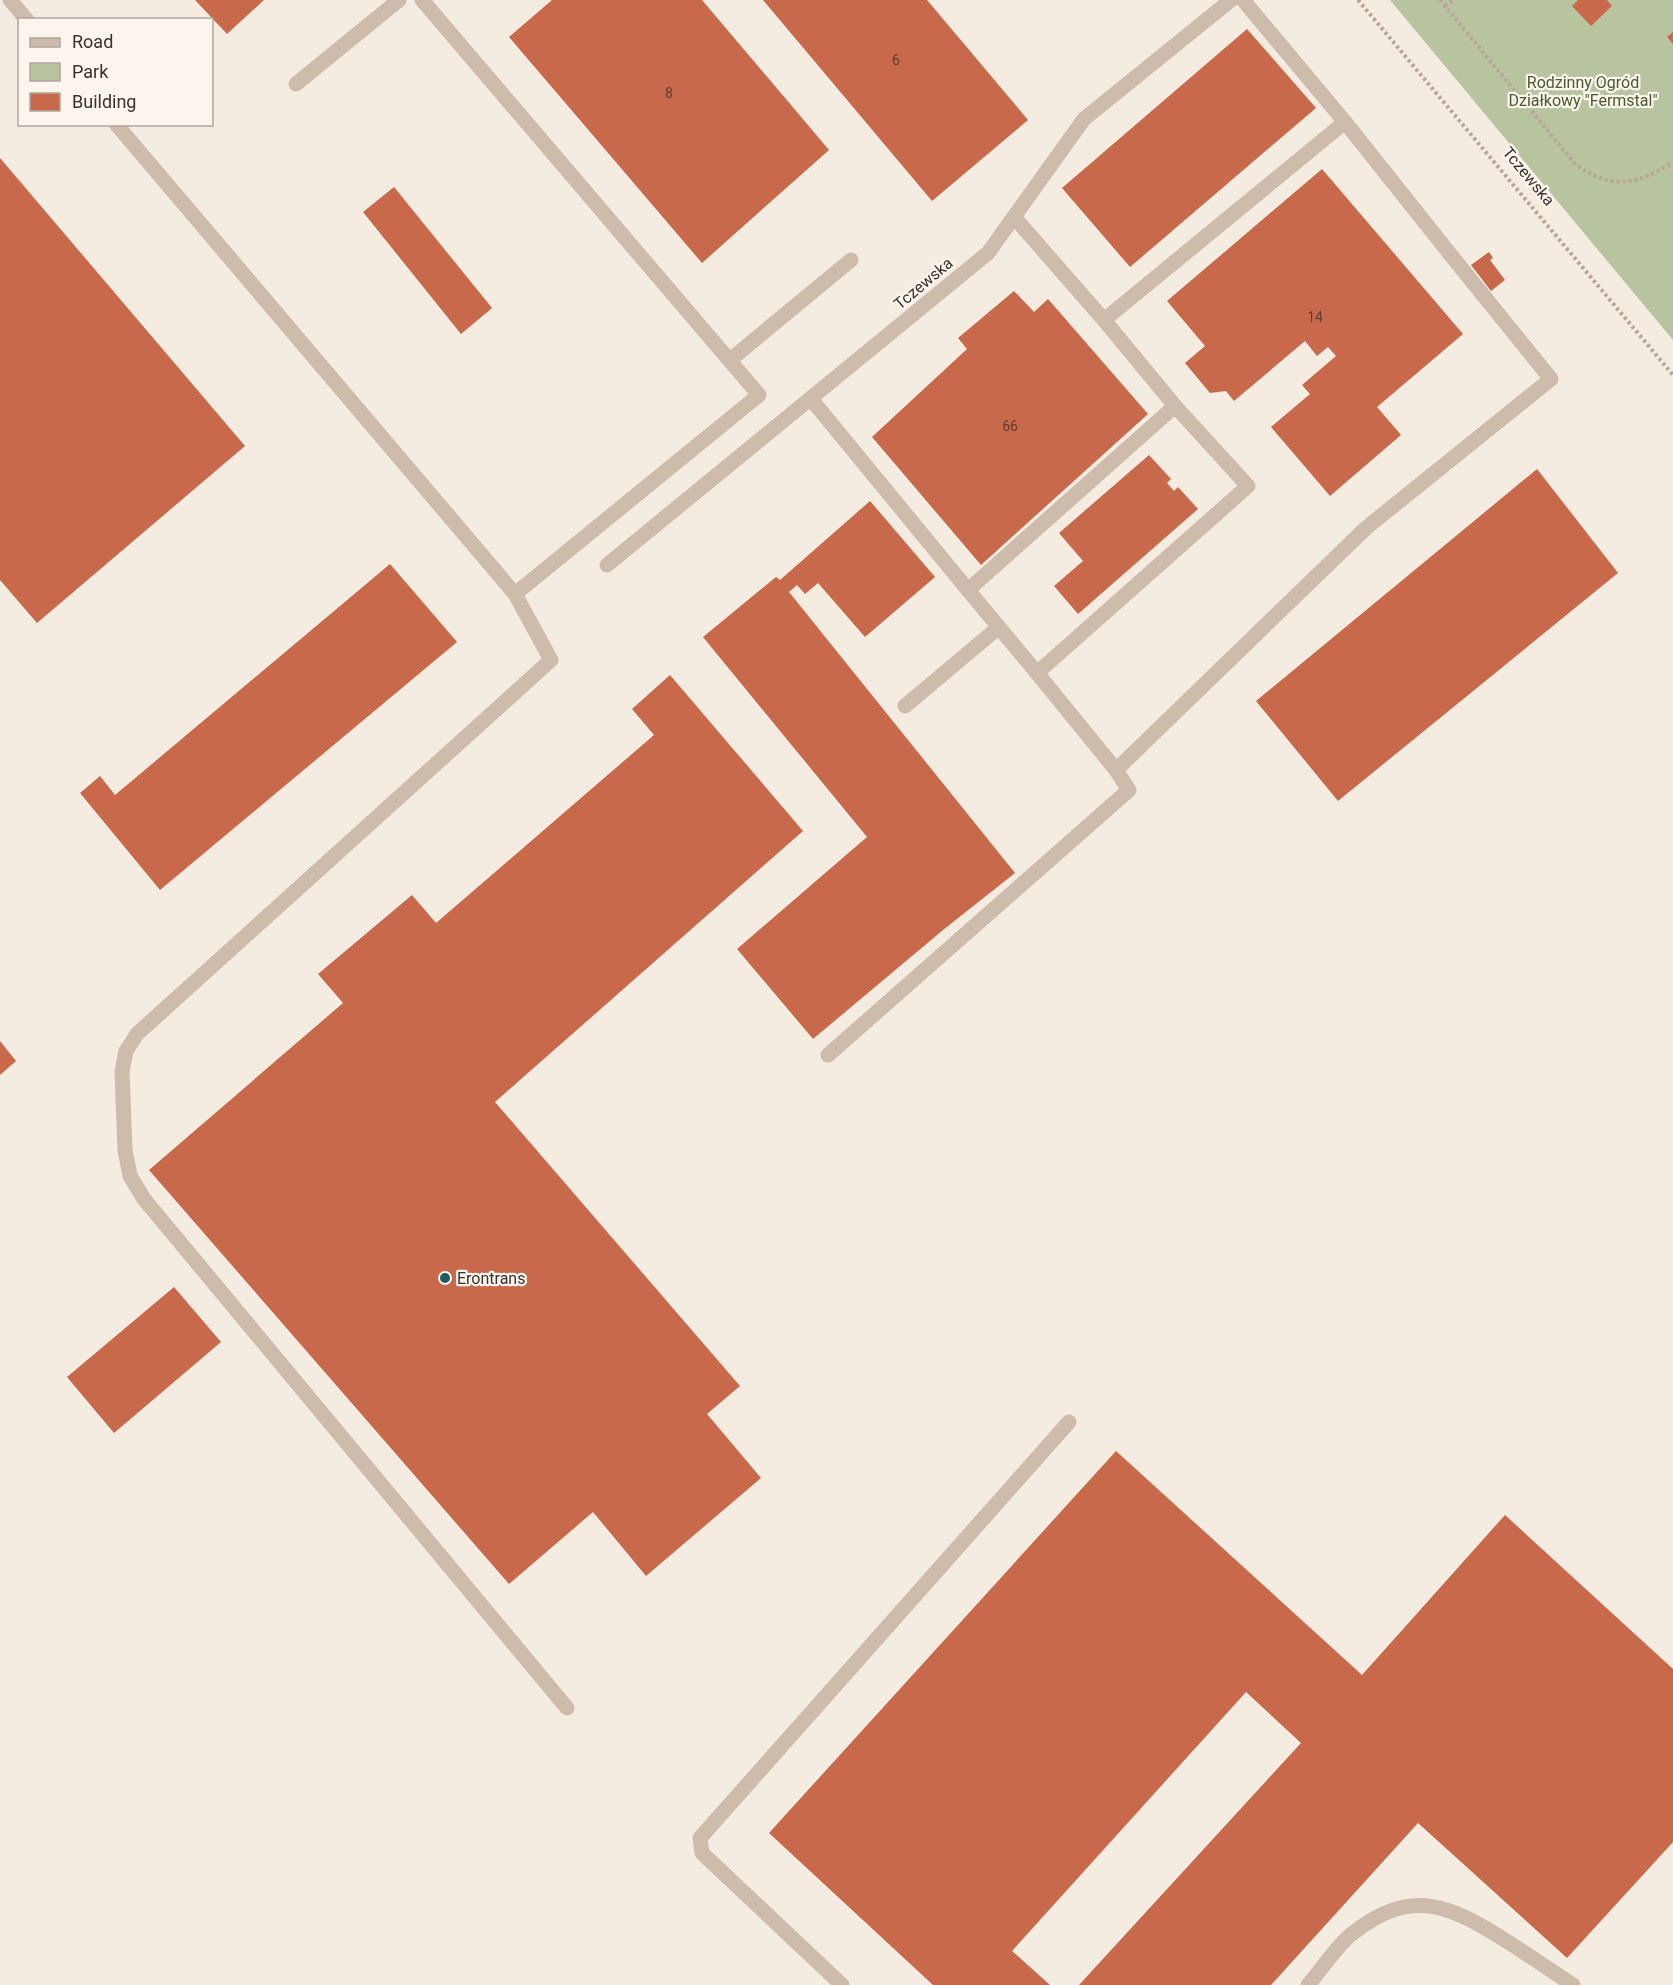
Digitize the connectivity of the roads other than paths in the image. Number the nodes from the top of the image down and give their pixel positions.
1 (10, 0) edge
2 (399, 0) edge
3 (422, 0) edge
4 (1230, 0) edge
5 (1243, 0) edge
6 (25, 18) edge
7 (296, 84) dead end
8 (1345, 122) junction
9 (118, 126) edge
10 (1014, 217) junction
11 (851, 260) dead end
12 (1104, 320) junction
13 (730, 360) junction
14 (811, 399) junction
15 (1175, 406) junction
16 (607, 565) dead end
17 (968, 590) junction
18 (515, 594) junction
19 (999, 627) junction
20 (1037, 673) junction
21 (905, 706) dead end
22 (1116, 770) junction
23 (828, 1055) dead end
24 (1069, 1422) dead end
25 (567, 1708) dead end
26 (842, 1985) edge
27 (1308, 1985) edge
28 (1574, 1985) edge

1 - 6 street
2 - 7 street
3 - 13 street
4 - 10 street, Tczewska
5 - 8 street
8 - 12 street
8 - 22 street
9 - 18 street
10 - 12 street
10 - 14 street, Tczewska
11 - 13 street
12 - 15 street
13 - 18 street
14 - 16 street, Tczewska
14 - 17 street
15 - 17 street
15 - 20 street
17 - 19 street
18 - 25 street
19 - 20 street
19 - 21 street
20 - 22 street
22 - 23 street
24 - 26 street
27 - 28 street

